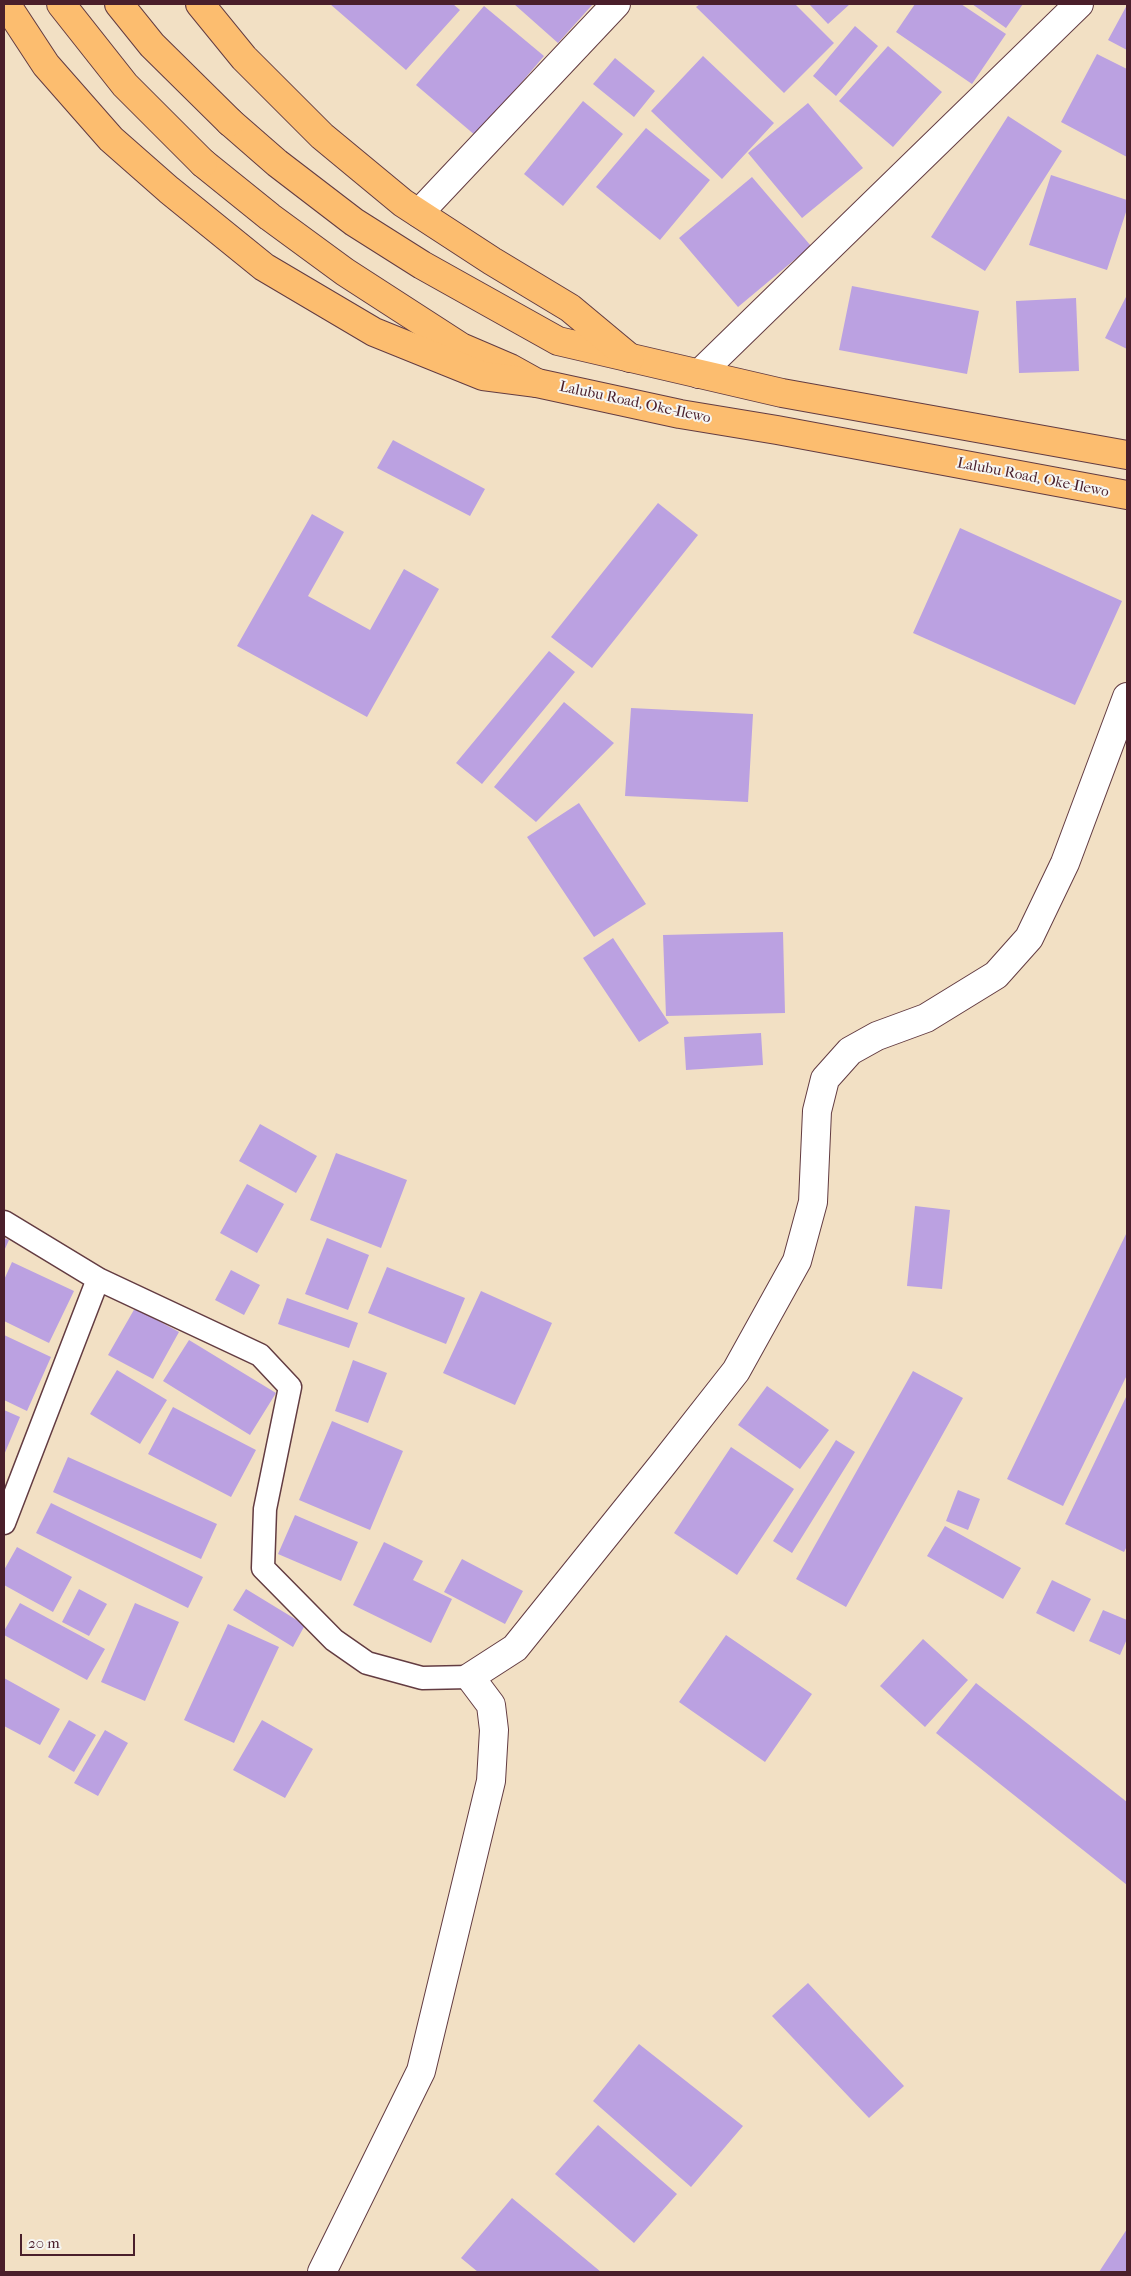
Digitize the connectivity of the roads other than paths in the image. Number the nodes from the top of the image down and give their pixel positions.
1 (6, 4) edge
2 (61, 4) edge
3 (119, 4) edge
4 (200, 4) edge
5 (616, 4) edge
6 (1079, 4) edge
7 (419, 214) junction
8 (630, 358) junction
9 (699, 374) junction
10 (537, 383) junction
11 (1127, 455) edge
12 (1127, 496) edge
13 (1127, 697) edge
14 (4, 1222) edge
15 (98, 1279) junction
16 (4, 1523) edge
17 (470, 1677) junction
18 (322, 2272) edge

1 - 10 main road
2 - 10 main road, Lalubu Road, Oke-Ilewo
3 - 8 main road
4 - 7 main road
5 - 7 street
6 - 9 street
7 - 8 main road
8 - 9 main road
9 - 11 main road
10 - 12 main road, Lalubu Road, Oke-Ilewo
13 - 17 street
14 - 15 lane
15 - 16 lane
15 - 17 lane
17 - 18 street

